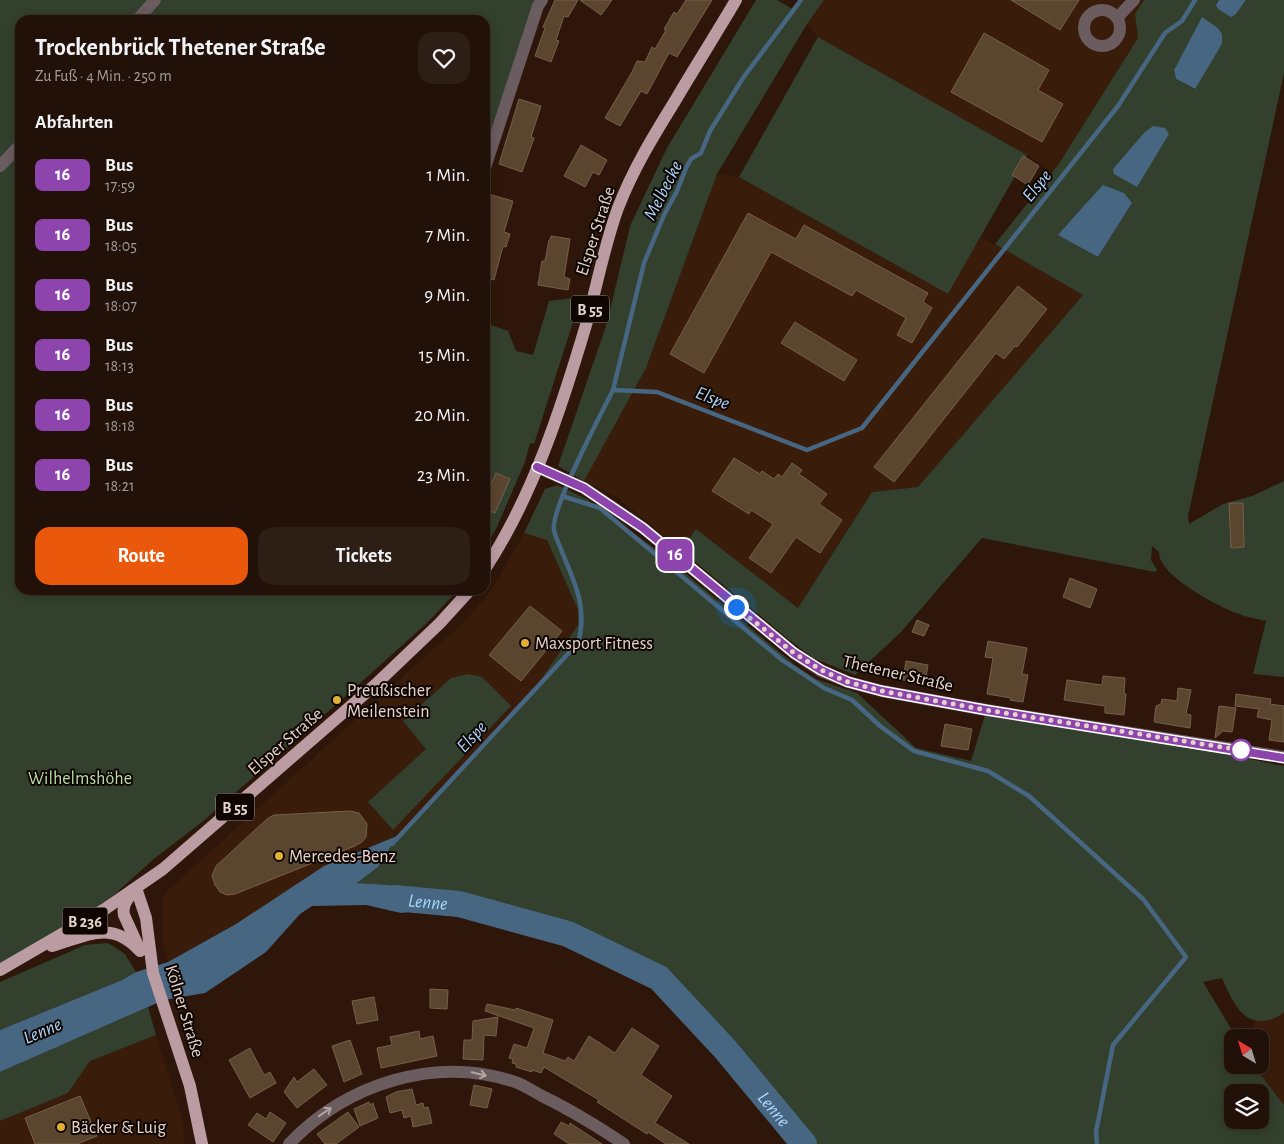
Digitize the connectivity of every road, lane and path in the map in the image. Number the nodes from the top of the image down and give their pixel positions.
1 (155, 0) edge
2 (542, 0) edge
3 (736, 0) edge
4 (1134, 0) edge
5 (142, 15) edge
6 (1117, 18) dead end
7 (15, 151) edge
8 (490, 152) edge
9 (0, 166) edge
10 (537, 467) junction
11 (490, 561) edge
12 (465, 595) edge
13 (1284, 758) edge
14 (136, 888) junction
15 (140, 951) junction
16 (33, 952) junction
17 (0, 970) edge
18 (153, 973) junction
19 (608, 1140) edge
20 (202, 1144) edge
21 (289, 1144) edge
22 (624, 1144) edge

1 - 5 street
2 - 8 street
3 - 10 main road, Elsper Straße / B 55
4 - 6 street
7 - 9 street
10 - 11 main road, Elsper Straße / B 55
10 - 13 street, Thetener Straße
12 - 14 main road, Elsper Straße / B 55
14 - 15 main road, B 55
14 - 16 main road, B 236
14 - 18 main road, Kölner Straße / B 55
15 - 16 main road, B 55
15 - 18 main road, B 55
16 - 17 main road, B 236
18 - 20 main road, Kölner Straße / B 55
21 -> 19 street
19 - 22 street

